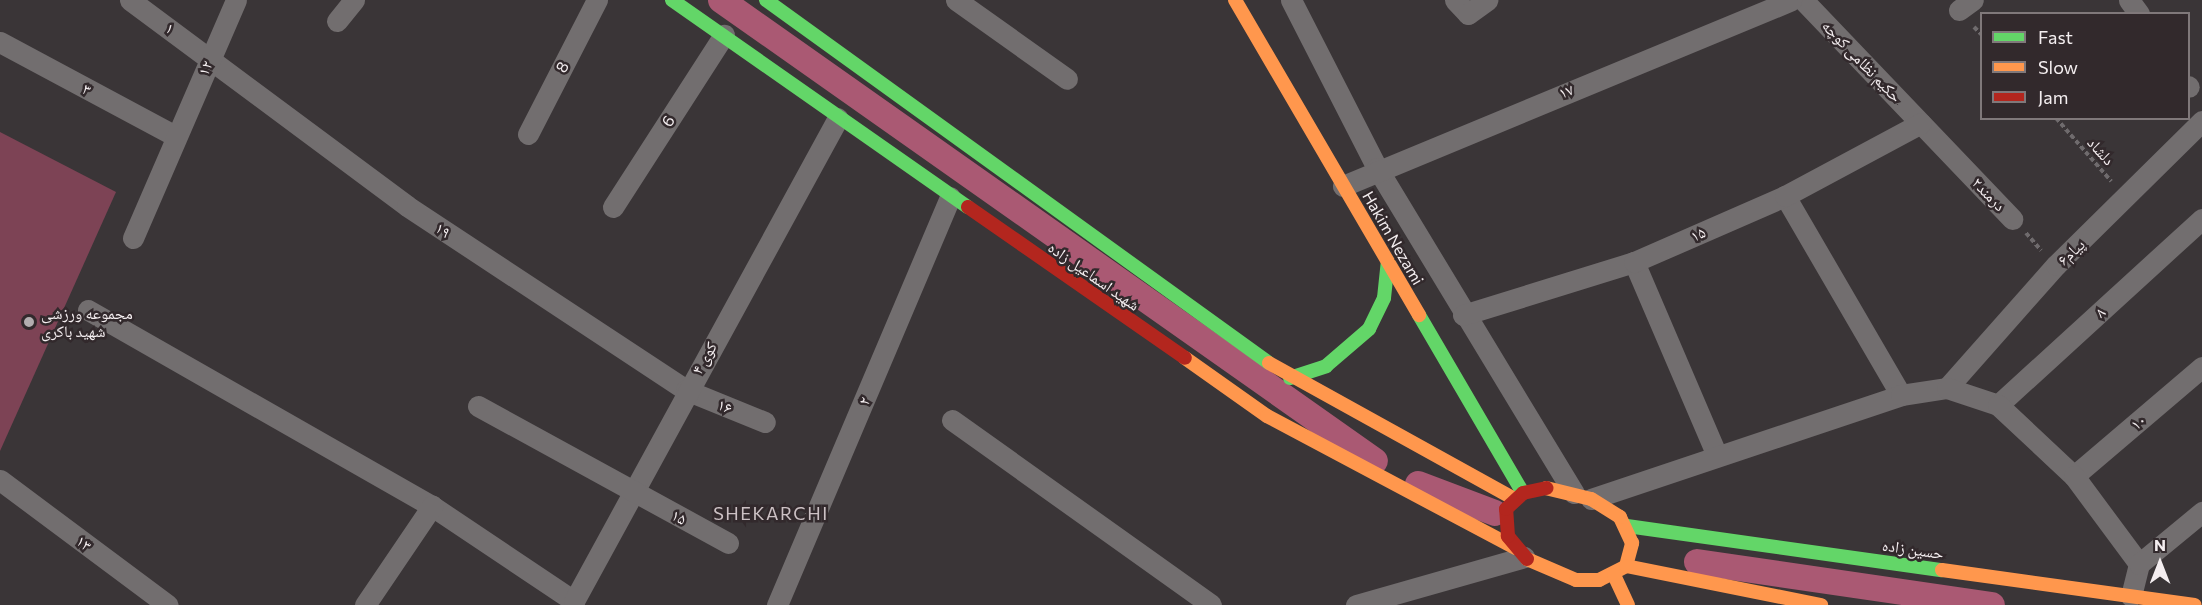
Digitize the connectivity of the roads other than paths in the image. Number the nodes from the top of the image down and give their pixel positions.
1 (130, 0) edge
2 (236, 0) edge
3 (354, 0) edge
4 (597, 0) edge
5 (672, 0) edge
6 (766, 0) edge
7 (957, 0) edge
8 (1235, 0) edge
9 (1291, 0) edge
10 (1455, 0) edge
11 (1487, 0) edge
12 (1791, 0) edge
13 (1803, 0) edge
14 (337, 21) dead end
15 (724, 35) junction
16 (0, 42) edge
17 (210, 56) junction
18 (1067, 79) dead end
19 (838, 118) junction
20 (2202, 121) edge
21 (1921, 123) junction
22 (528, 134) dead end
23 (175, 136) junction
24 (1377, 168) junction
25 (1343, 186) junction
26 (1785, 196) junction
27 (950, 197) junction
28 (613, 207) dead end
29 (2012, 219) road end
30 (2202, 219) edge
31 (133, 238) dead end
32 (1388, 262) junction
33 (1634, 262) junction
34 (88, 310) dead end
35 (1463, 315) junction
36 (2202, 368) edge
37 (1290, 378) junction
38 (1947, 388) junction
39 (686, 390) junction
40 (1901, 395) junction
41 (1998, 405) junction
42 (478, 406) dead end
43 (952, 420) dead end
44 (765, 422) dead end
45 (1717, 456) junction
46 (2073, 476) junction
47 (0, 480) edge
48 (630, 491) junction
49 (1518, 496) junction
50 (1582, 496) junction
51 (432, 506) junction
52 (2202, 512) edge
53 (1627, 526) junction
54 (728, 543) dead end
55 (1520, 553) junction
56 (2139, 564) junction
57 (1626, 566) junction
58 (1614, 575) junction
59 (2131, 596) junction
60 (573, 604) edge
61 (168, 605) edge
62 (365, 605) edge
63 (777, 605) edge
64 (1211, 605) edge
65 (1356, 605) edge
66 (1628, 605) edge
67 (1821, 605) edge
68 (2195, 605) edge

1 - 17 street, ۱
2 - 17 street, ۱۲
3 - 14 street
4 - 22 street, 8
5 - 15 street, شهید اسماعیل زاده
6 - 37 street, شهید اسماعیل زاده
7 - 18 street
8 - 25 street, Hakim Nezami
9 - 24 street
10 - 11 street
12 - 24 street, ۱۷
13 - 21 street, حکیم نظامی کوچه
15 - 19 street, شهید اسماعیل زاده
15 - 28 street, 6
16 - 23 street, ۳
17 - 23 street, ۱۲
17 - 39 street, ۱۹
19 - 27 street, شهید اسماعیل زاده
19 - 39 street, کوی ۴
20 - 38 street, ۶پیام
21 - 26 street, ۱۵
21 - 29 street, درمند۲
23 - 31 street, ۱۲
24 - 25 street, ۱۷
24 - 35 street
25 - 32 street, Hakim Nezami
26 - 33 street, ۱۵
26 - 40 street
27 - 55 street, شهید اسماعیل زاده
27 - 63 street, ۲
30 - 41 street, ۸
32 - 37 street
32 - 49 street, Hakim Nezami
33 - 35 street, ۱۵
33 - 45 street
34 - 51 street
35 - 50 street
36 - 46 street, ۱۰
37 - 49 street, شهید اسماعیل زاده
38 - 40 street
38 - 41 street
39 - 44 street, ۱۶
39 - 48 street, کوی ۴
40 - 45 street
41 - 46 street
42 - 48 street, ۱۵
43 - 64 street
45 - 50 street
46 - 56 street
47 - 61 street, ۱۳
48 - 54 street, ۱۵
48 - 60 street, کوی ۴
49 - 50 street
49 - 55 street
50 - 53 street
51 - 60 street
51 - 62 street
52 - 56 street
53 - 57 street
53 - 59 street, حسین زاده
55 - 58 street
55 - 65 street
56 - 59 street
57 - 58 street
57 - 67 street
58 - 66 street
59 - 68 street, حسین زاده

